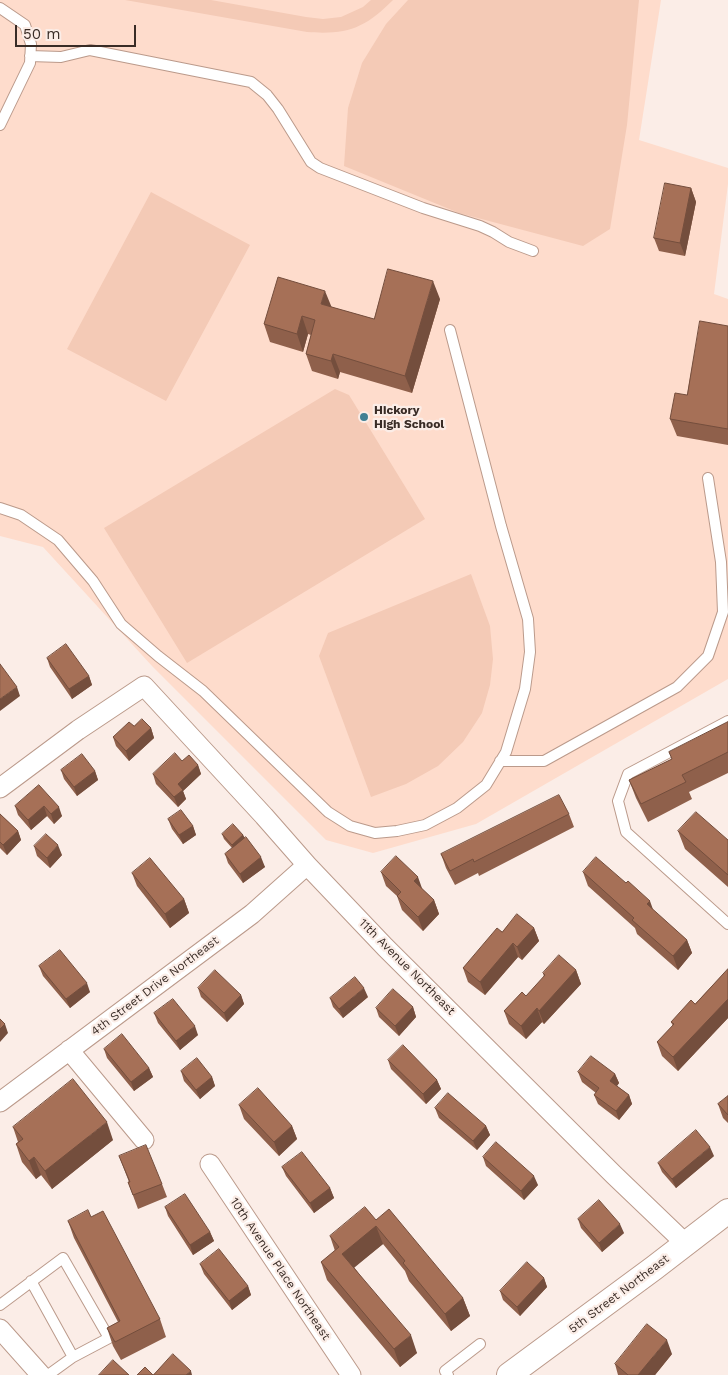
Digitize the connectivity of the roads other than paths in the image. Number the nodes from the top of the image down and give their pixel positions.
1 (0, 8) edge
2 (30, 56) junction
3 (0, 125) edge
4 (533, 251) dead end
5 (450, 330) dead end
6 (708, 478) dead end
7 (0, 508) edge
8 (724, 571) edge
9 (728, 721) edge
10 (500, 761) junction
11 (0, 788) edge
12 (307, 865) junction
13 (728, 924) edge
14 (69, 1050) junction
15 (0, 1102) edge
16 (144, 1140) dead end
17 (210, 1164) dead end
18 (728, 1211) edge
19 (686, 1244) junction
20 (31, 1281) junction
21 (0, 1305) edge
22 (0, 1330) edge
23 (480, 1344) dead end
24 (74, 1357) junction
25 (445, 1374) edge
26 (40, 1375) edge
27 (48, 1375) edge
28 (351, 1375) edge
29 (509, 1375) edge

1 - 2 lane
2 - 3 lane
2 - 4 lane
5 - 10 lane
6 - 8 lane
7 - 10 lane
8 - 10 lane
9 - 13 lane
11 - 12 street, 11th Avenue Northeast
12 - 14 street, 4th Street Drive Northeast
12 - 19 street, 11th Avenue Northeast
14 - 15 street, 4th Street Drive Northeast
14 - 16 street
17 - 28 street, 10th Avenue Place Northeast
18 - 19 street, 5th Street Northeast
19 - 29 street, 5th Street Northeast
20 - 21 lane
20 - 24 lane
20 - 24 lane
22 - 26 street
23 - 25 lane
24 - 27 lane

